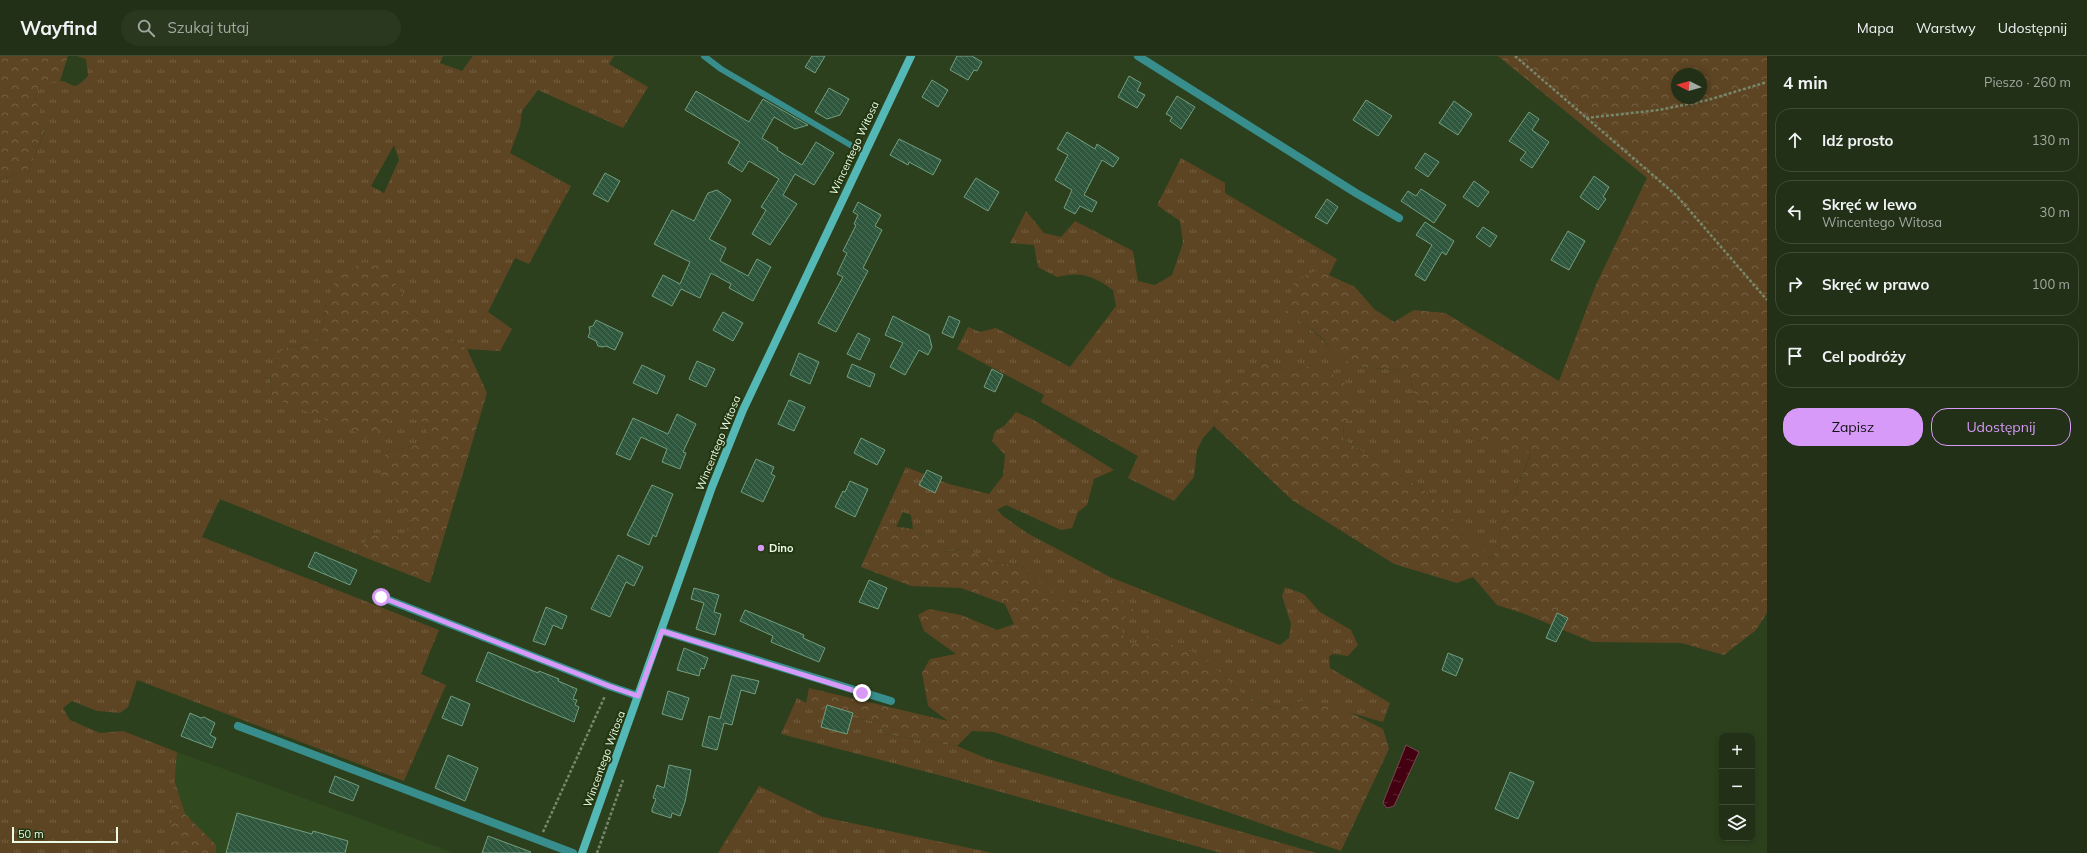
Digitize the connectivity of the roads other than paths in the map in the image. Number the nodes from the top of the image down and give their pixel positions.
1 (704, 56) edge
2 (910, 56) edge
3 (1138, 56) edge
4 (864, 153) junction
5 (1399, 218) dead end
6 (381, 597) dead end
7 (662, 631) junction
8 (638, 696) junction
9 (891, 701) dead end
10 (238, 726) dead end
11 (573, 853) edge
12 (582, 853) edge

1 - 4 lane
2 - 4 main road, Wincentego Witosa
3 - 5 street
4 - 7 main road, Wincentego Witosa
6 - 8 street
7 - 8 main road, Wincentego Witosa
7 - 9 street
8 - 12 main road, Wincentego Witosa
10 - 11 street

